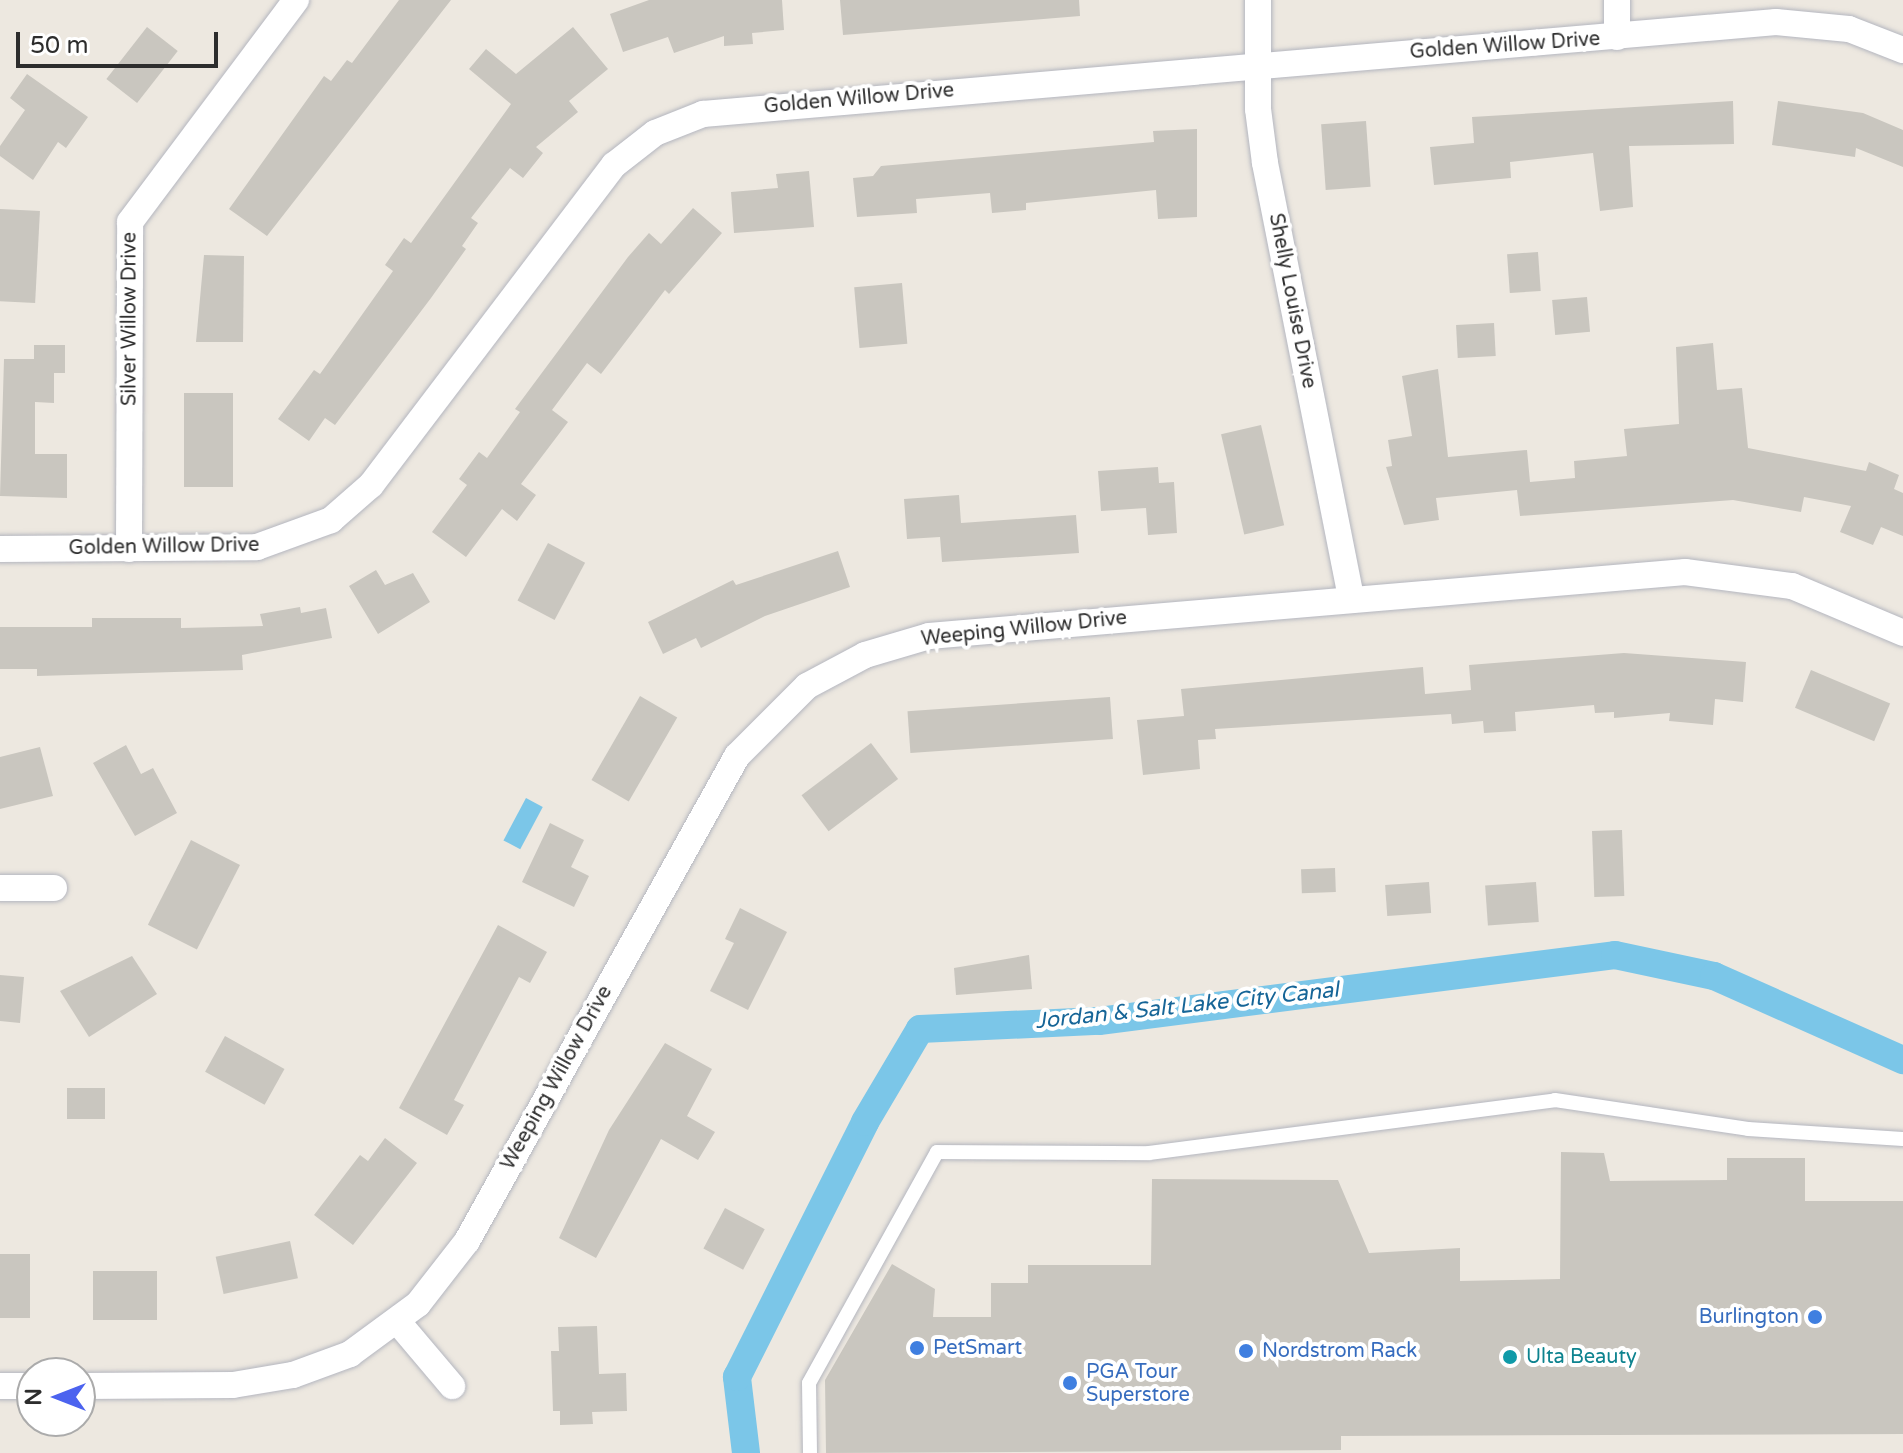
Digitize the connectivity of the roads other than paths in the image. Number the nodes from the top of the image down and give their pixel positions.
1 (296, 0) edge
2 (1258, 0) edge
3 (1617, 0) edge
4 (1617, 37) junction
5 (1903, 50) edge
6 (1258, 65) junction
7 (0, 549) edge
8 (129, 549) junction
9 (1351, 599) junction
10 (1903, 633) edge
11 (0, 888) edge
12 (54, 888) dead end
13 (1903, 1139) edge
14 (398, 1322) junction
15 (96, 1386) edge
16 (452, 1386) dead end
17 (810, 1453) edge

1 - 8 street, Silver Willow Drive
2 - 6 street, Shelly Louise Drive
3 - 4 street
4 - 5 street, Golden Willow Drive
4 - 6 street, Golden Willow Drive
6 - 8 street, Golden Willow Drive
6 - 9 street, Shelly Louise Drive
7 - 8 street, Golden Willow Drive
9 - 10 street, Weeping Willow Drive
9 - 14 street, Weeping Willow Drive
11 - 12 street
13 - 17 lane
14 - 15 street, Weeping Willow Drive
14 - 16 street

